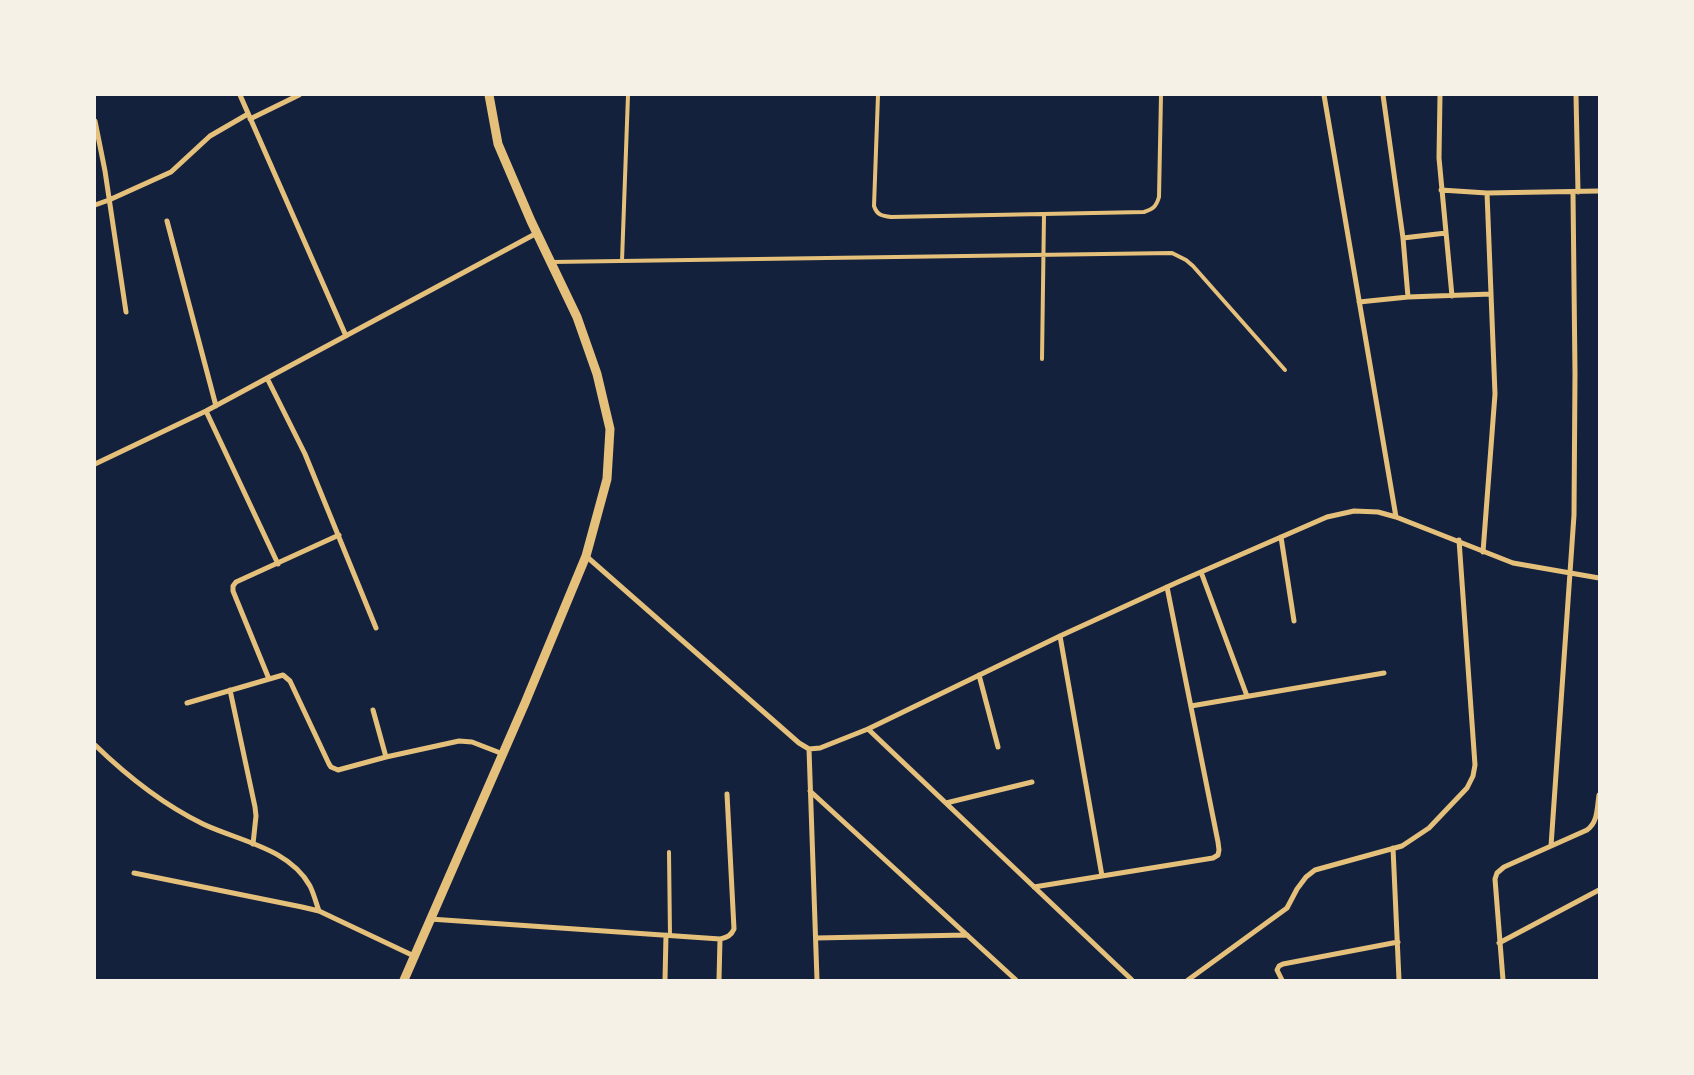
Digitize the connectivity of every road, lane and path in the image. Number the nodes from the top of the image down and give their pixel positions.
1 (240, 95) edge
2 (299, 95) edge
3 (489, 95) edge
4 (628, 95) edge
5 (878, 95) edge
6 (1162, 95) edge
7 (1324, 95) edge
8 (1382, 95) edge
9 (1440, 95) edge
10 (1576, 95) edge
11 (249, 116) junction
12 (95, 121) edge
13 (1441, 190) junction
14 (1599, 191) edge
15 (1575, 192) junction
16 (1487, 193) junction
17 (109, 200) junction
18 (95, 204) edge
19 (1044, 214) junction
20 (167, 221) dead end
21 (537, 233) junction
22 (1446, 233) junction
23 (1402, 238) junction
24 (1043, 255) junction
25 (622, 261) junction
26 (550, 262) junction
27 (1491, 294) junction
28 (1452, 296) junction
29 (1408, 297) junction
30 (1359, 302) junction
31 (126, 312) dead end
32 (346, 336) junction
33 (1042, 358) dead end
34 (1285, 370) dead end
35 (267, 378) junction
36 (216, 406) junction
37 (206, 411) junction
38 (95, 464) edge
39 (1396, 517) junction
40 (339, 536) junction
41 (1281, 537) junction
42 (1459, 540) junction
43 (1483, 552) junction
44 (586, 556) junction
45 (278, 564) junction
46 (1201, 572) junction
47 (1570, 574) junction
48 (1599, 578) edge
49 (1167, 587) junction
50 (1294, 621) dead end
51 (376, 628) dead end
52 (1060, 636) junction
53 (1384, 673) dead end
54 (978, 675) junction
55 (269, 679) junction
56 (230, 690) junction
57 (1247, 696) junction
58 (187, 703) dead end
59 (1191, 706) junction
60 (373, 710) dead end
61 (868, 729) junction
62 (95, 745) edge
63 (998, 747) dead end
64 (809, 749) junction
65 (503, 754) junction
66 (386, 757) junction
67 (1032, 782) dead end
68 (810, 792) junction
69 (727, 794) dead end
70 (1599, 795) edge
71 (946, 803) junction
72 (253, 844) junction
73 (1551, 846) junction
74 (1393, 848) junction
75 (669, 852) dead end
76 (134, 873) dead end
77 (1102, 876) junction
78 (1034, 887) junction
79 (1599, 890) edge
80 (319, 912) junction
81 (430, 919) junction
82 (668, 935) junction
83 (967, 935) junction
84 (816, 938) junction
85 (720, 939) junction
86 (1398, 942) junction
87 (1499, 943) junction
88 (414, 956) junction
89 (404, 980) edge
90 (665, 980) edge
91 (719, 980) edge
92 (817, 980) edge
93 (1016, 980) edge
94 (1132, 980) edge
95 (1188, 980) edge
96 (1282, 980) edge
97 (1399, 980) edge
98 (1503, 980) edge

1 - 11 street
2 - 11 street
3 - 21 street
4 - 25 lane
5 - 19 lane
6 - 19 lane
7 - 30 street
8 - 23 street
9 - 13 street
10 - 15 street
11 - 17 street
11 - 32 street
12 - 17 street
13 - 16 street
13 - 22 street
14 - 15 street
15 - 16 street
15 - 47 street
16 - 27 street
17 - 18 street
17 - 31 street
19 - 24 lane
20 - 36 street
21 - 26 street
21 - 32 street
22 - 23 street
22 - 28 street
23 - 29 street
24 - 25 lane
24 - 33 lane
24 - 34 lane
25 - 26 lane
26 - 44 street
27 - 28 street
27 - 43 street
28 - 29 street
29 - 30 street
30 - 39 street
32 - 35 street
35 - 36 street
35 - 40 street
36 - 37 street
37 - 38 street
37 - 45 street
39 - 41 street
39 - 42 street
40 - 45 street
40 - 51 street
41 - 46 street
41 - 50 street
42 - 43 street
42 - 74 street
43 - 47 street
44 - 64 street
44 - 65 street
45 - 55 street
46 - 49 street
46 - 57 street
47 - 48 street
47 - 73 street
49 - 52 street
49 - 59 street
52 - 54 street
52 - 77 street
53 - 57 street
54 - 61 street
54 - 63 street
55 - 56 street
55 - 66 street
56 - 58 street
56 - 72 street
57 - 59 street
59 - 77 street
60 - 66 street
61 - 64 street
61 - 71 street
62 - 72 street
64 - 68 street
65 - 66 street
65 - 81 street
67 - 71 street
68 - 83 street
68 - 84 street
69 - 85 street
70 - 73 street
71 - 78 street
72 - 80 street
73 - 87 street
74 - 86 street
74 - 95 street
75 - 82 lane
76 - 80 street
77 - 78 street
78 - 94 street
79 - 87 street
80 - 88 street
81 - 82 street
81 - 88 street
82 - 85 street
82 - 90 street
83 - 84 street
83 - 93 street
84 - 92 street
85 - 91 street
86 - 96 street
86 - 97 street
87 - 98 street
88 - 89 street

